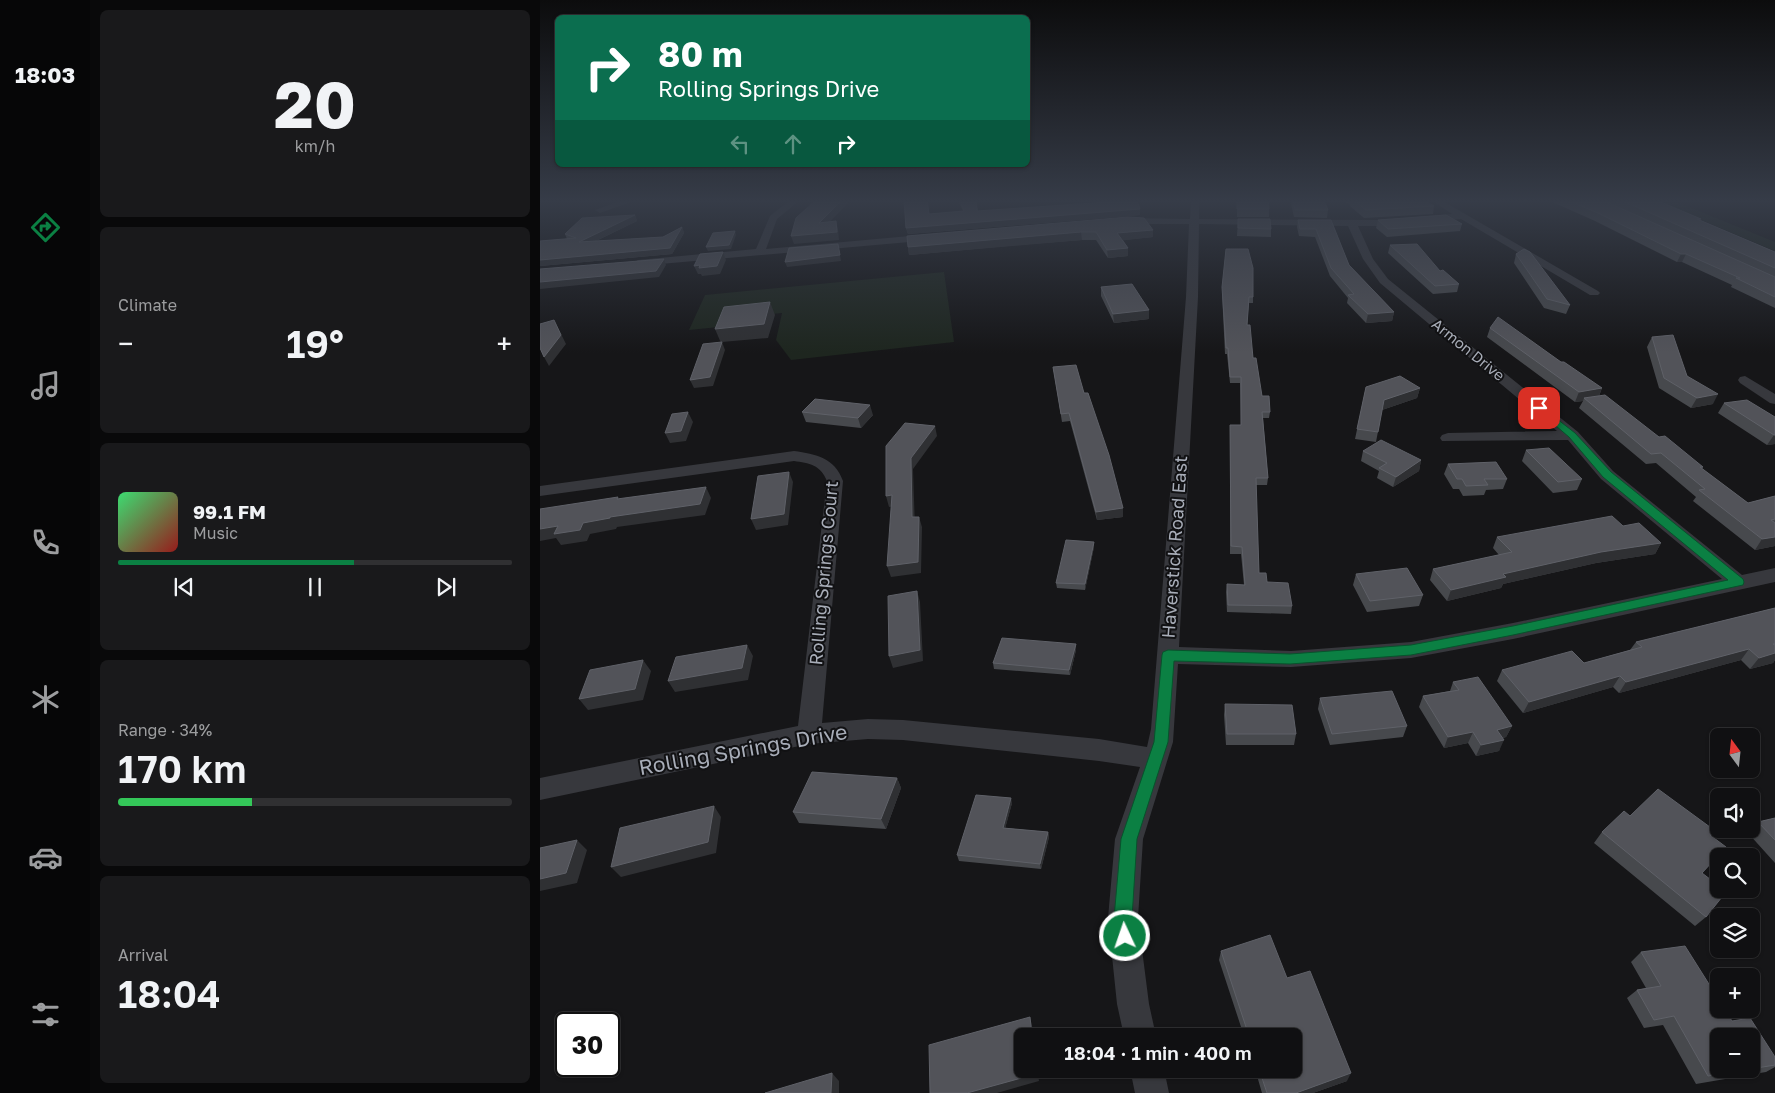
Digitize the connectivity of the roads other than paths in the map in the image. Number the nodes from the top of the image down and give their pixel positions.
1 (771, 251) edge
2 (1193, 251) edge
3 (1365, 251) edge
4 (1522, 251) edge
5 (760, 252) joint
6 (626, 264) edge
7 (1594, 293) dead end
8 (1745, 380) dead end
9 (1775, 400) edge
10 (1572, 435) junction
11 (1448, 438) dead end
12 (540, 491) edge
13 (1775, 574) edge
14 (1738, 582) junction
15 (1168, 655) junction
16 (809, 734) junction
17 (1156, 759) junction
18 (540, 789) edge
19 (1138, 1028) edge
20 (1149, 1078) edge
21 (1152, 1093) edge

1 - 5 street
2 - 15 street, Haverstick Road East
3 - 10 street, Armon Drive
4 - 7 street
5 - 6 street
8 - 9 street
10 - 11 street
10 - 14 street, Armon Drive
12 - 16 street, Rolling Springs Court
13 - 14 street
14 - 15 street
15 - 17 street, Haverstick Road East
16 - 17 street, Rolling Springs Drive
16 - 18 street, Rolling Springs Drive
17 - 19 street, Haverstick Road East
20 - 21 street

